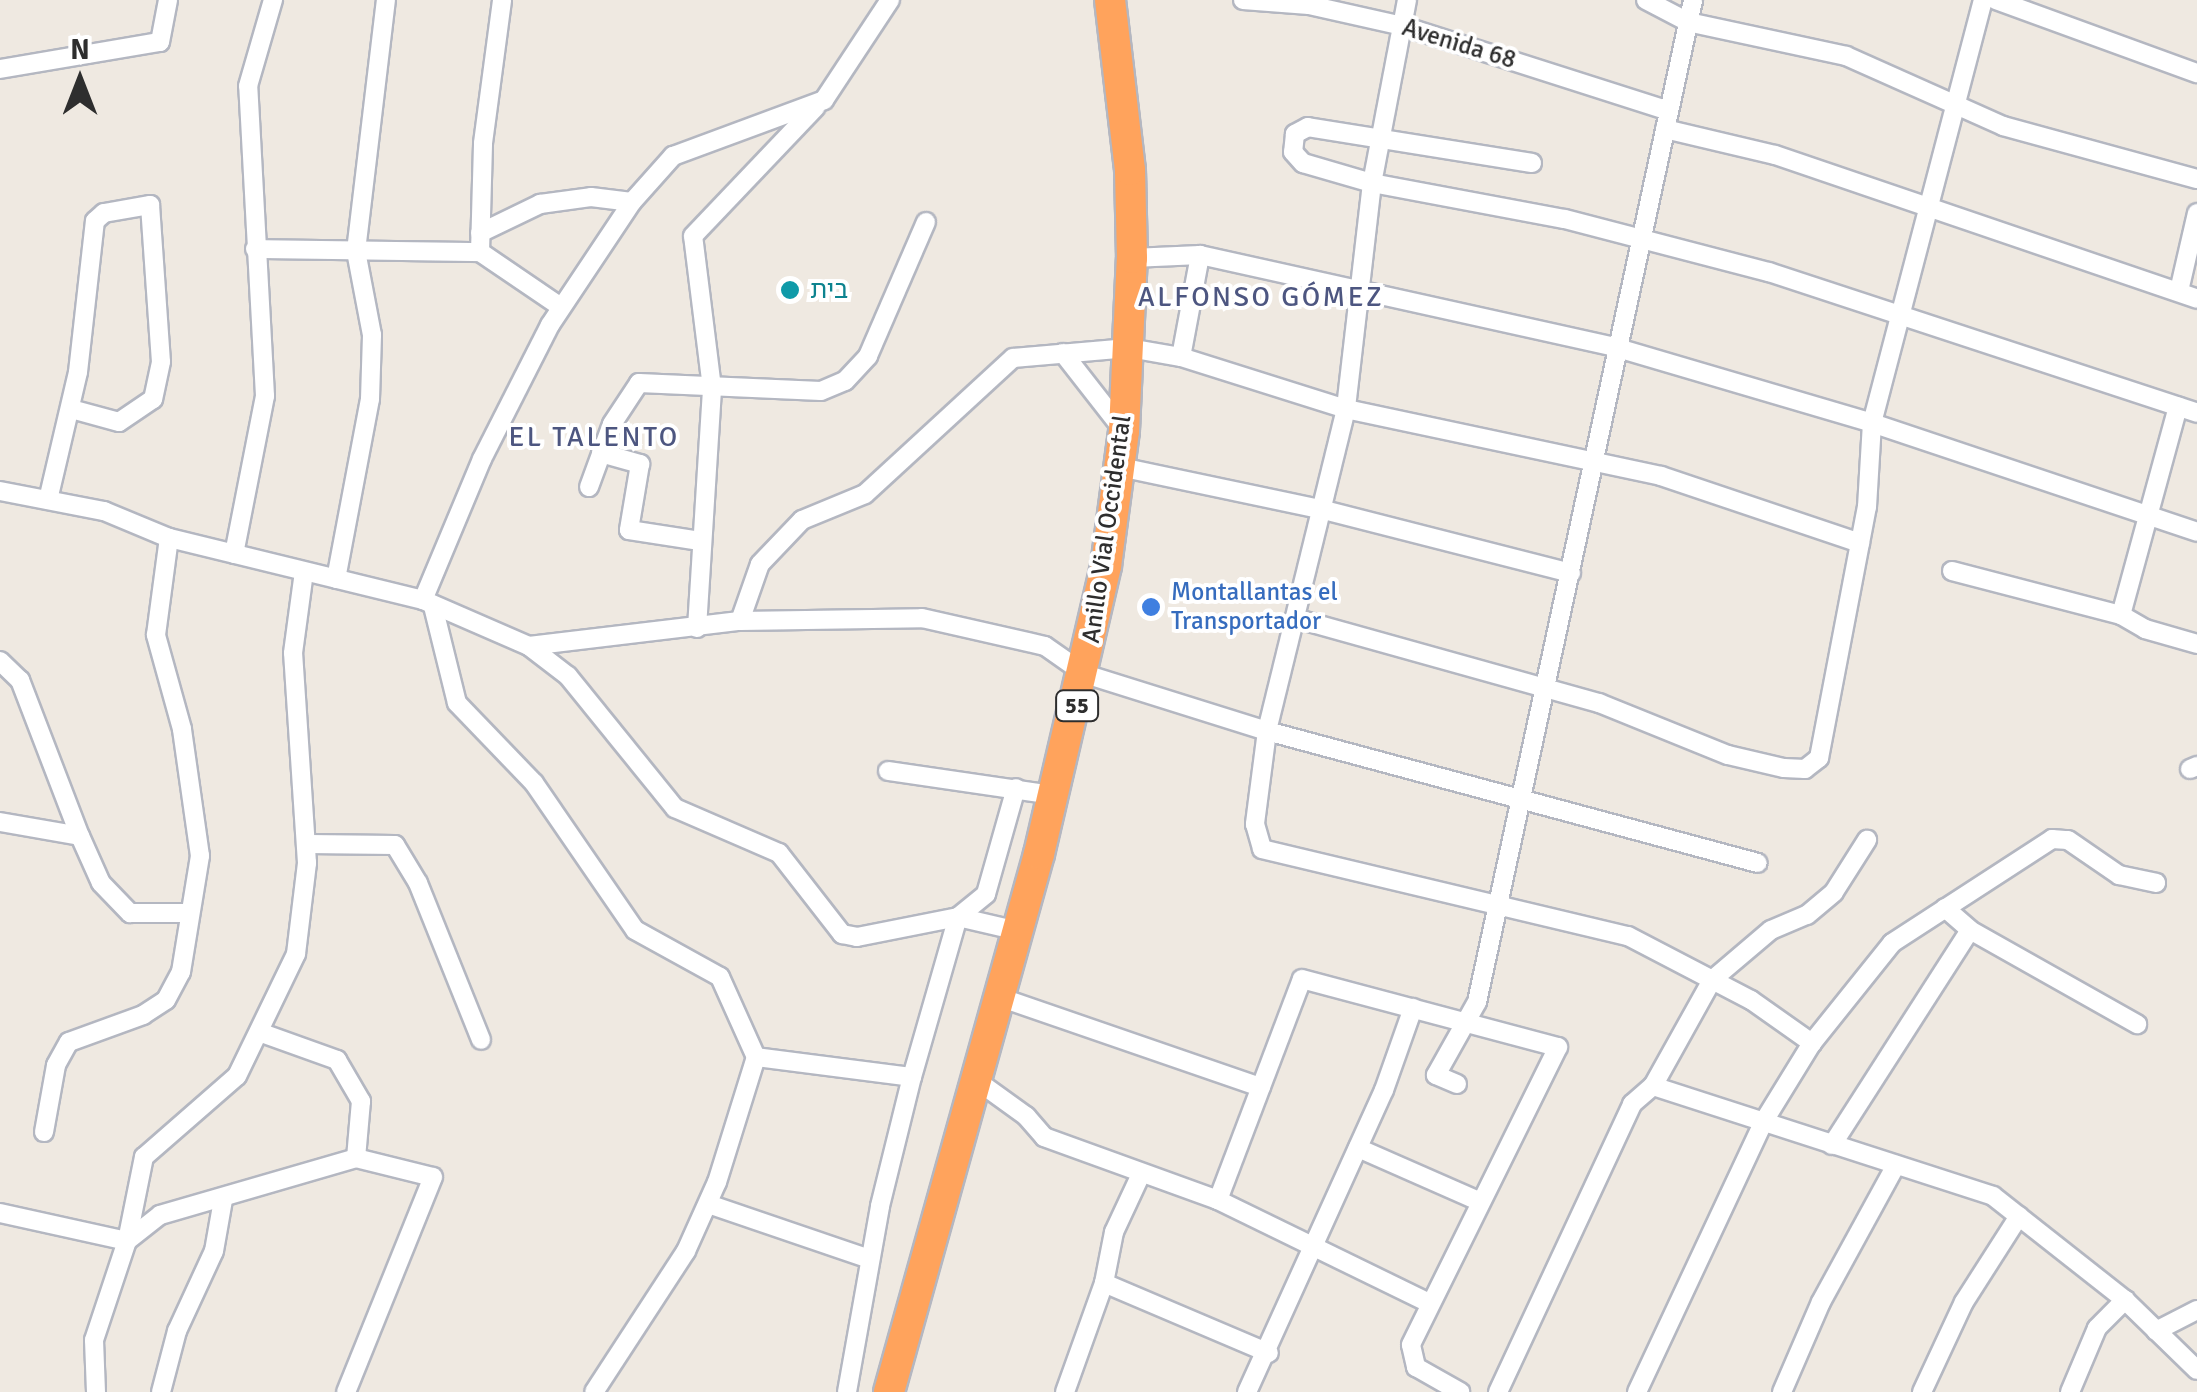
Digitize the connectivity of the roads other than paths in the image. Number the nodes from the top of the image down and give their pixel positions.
1 (168, 0) edge
2 (272, 0) edge
3 (386, 0) edge
4 (502, 0) edge
5 (890, 0) edge
6 (1110, 0) edge
7 (1243, 0) edge
8 (1407, 0) edge
9 (1646, 0) edge
10 (1693, 0) edge
11 (1983, 0) edge
12 (1996, 0) edge
13 (1688, 22) junction
14 (1403, 26) junction
15 (0, 69) edge
16 (2197, 73) edge
17 (824, 100) junction
18 (1954, 104) junction
19 (1667, 120) junction
20 (1382, 139) junction
21 (1532, 164) dead end
22 (2197, 179) edge
23 (1372, 183) junction
24 (632, 202) junction
25 (1931, 206) junction
26 (2197, 213) edge
27 (926, 222) dead end
28 (1640, 236) junction
29 (480, 243) junction
30 (255, 249) junction
31 (356, 252) junction
32 (1200, 255) junction
33 (1132, 258) junction
34 (2179, 291) junction
35 (1358, 294) junction
36 (2197, 299) edge
37 (561, 307) junction
38 (1903, 321) junction
39 (1614, 347) junction
40 (1130, 348) junction
41 (1063, 353) junction
42 (1181, 357) junction
43 (712, 388) junction
44 (2178, 407) junction
45 (1346, 409) junction
46 (72, 410) junction
47 (2197, 413) edge
48 (1872, 423) junction
49 (1124, 431) junction
50 (601, 453) junction
51 (1594, 464) junction
52 (1120, 467) junction
53 (589, 488) dead end
54 (0, 491) edge
55 (48, 500) junction
56 (1320, 509) junction
57 (2152, 513) junction
58 (2197, 532) edge
59 (169, 538) junction
60 (700, 540) junction
61 (1860, 543) junction
62 (234, 554) junction
63 (1952, 571) dead end
64 (304, 572) junction
65 (1571, 574) junction
66 (336, 579) junction
67 (428, 603) junction
68 (2121, 615) junction
69 (1298, 619) junction
70 (740, 621) junction
71 (697, 628) junction
72 (2197, 644) edge
73 (528, 646) junction
74 (0, 660) edge
75 (1085, 674) junction
76 (1548, 689) junction
77 (1266, 731) junction
78 (888, 771) dead end
79 (1016, 788) junction
80 (1053, 795) junction
81 (1523, 798) junction
82 (0, 822) edge
83 (80, 836) junction
84 (1867, 840) dead end
85 (308, 844) junction
86 (1758, 863) dead end
87 (2156, 883) dead end
88 (1499, 902) junction
89 (1945, 908) junction
90 (186, 913) junction
91 (958, 917) junction
92 (1970, 930) junction
93 (1018, 932) junction
94 (1712, 980) junction
95 (999, 996) junction
96 (1413, 1008) junction
97 (1466, 1018) junction
98 (2136, 1024) dead end
99 (259, 1032) junction
100 (480, 1040) dead end
101 (1812, 1043) junction
102 (756, 1057) junction
103 (912, 1077) junction
104 (976, 1080) junction
105 (1457, 1084) dead end
106 (1653, 1086) junction
107 (1261, 1087) junction
108 (1764, 1121) junction
109 (44, 1132) dead end
110 (1832, 1144) junction
111 (1358, 1148) junction
112 (356, 1158) junction
113 (1896, 1164) junction
114 (1141, 1174) junction
115 (223, 1200) junction
116 (1218, 1200) junction
117 (1479, 1202) junction
118 (708, 1204) junction
119 (0, 1213) edge
120 (2019, 1216) junction
121 (127, 1240) junction
122 (1311, 1250) junction
123 (870, 1258) junction
124 (1104, 1284) junction
125 (2125, 1300) junction
126 (1427, 1302) junction
127 (2197, 1310) edge
128 (2156, 1330) junction
129 (1269, 1353) junction
130 (2197, 1370) edge
131 (1068, 1391) edge
132 (96, 1392) edge
133 (161, 1392) edge
134 (346, 1392) edge
135 (594, 1392) edge
136 (848, 1392) edge
137 (889, 1392) edge
138 (1246, 1392) edge
139 (1460, 1392) edge
140 (1498, 1392) edge
141 (1637, 1392) edge
142 (1782, 1392) edge
143 (1922, 1392) edge
144 (2070, 1392) edge

1 - 15 street
2 - 30 street
3 - 31 street
4 - 29 street
5 - 17 street
6 - 33 highway, Anillo Vial Occidental / 55
7 - 14 street, Avenida 68
8 - 14 street
9 - 13 street
10 - 13 street
11 - 18 street
12 - 16 street
13 - 18 street
13 - 19 street
14 - 19 street, Avenida 68
14 - 20 street
17 - 24 street
17 - 43 street
18 - 22 street
18 - 25 street
19 - 25 street, Avenida 68
19 - 28 street
20 - 21 street
20 - 23 street
20 - 23 street
23 - 28 street
23 - 35 street
24 - 29 street
24 - 37 street
25 - 34 street, Avenida 68
25 - 38 street
26 - 34 street
27 - 43 street
28 - 38 street
28 - 39 street
29 - 31 street
29 - 37 street
30 - 31 street
30 - 62 street
31 - 66 street
32 - 33 street
32 - 35 street
32 - 42 street
33 - 40 highway, Anillo Vial Occidental / 55
34 - 36 street, Avenida 68
35 - 39 street
35 - 45 street
37 - 67 street
38 - 44 street
38 - 48 street
39 - 48 street
39 - 51 street
40 - 41 street
40 - 42 street
40 - 49 highway, Anillo Vial Occidental / 55
41 - 49 street
41 - 70 street
42 - 45 street
43 - 50 street
43 - 60 street
44 - 47 street
44 - 57 street
45 - 51 street
45 - 56 street
46 - 46 street
46 - 55 street
48 - 57 street
48 - 61 street
49 - 52 highway, Anillo Vial Occidental / 55
50 - 53 street
50 - 60 street
51 - 61 street
51 - 65 street
52 - 56 street
52 - 75 highway, Anillo Vial Occidental / 55
54 - 55 street
55 - 59 street
56 - 65 street
56 - 69 street
57 - 58 street
57 - 68 street
59 - 62 street
59 - 90 street
60 - 71 street
61 - 76 street
62 - 64 street
63 - 68 street
64 - 66 street
64 - 85 street
65 - 76 street
66 - 67 street
67 - 73 street
67 - 102 street
68 - 72 street
69 - 76 street
69 - 77 street
70 - 71 street
70 - 75 street
71 - 73 street
73 - 91 street
74 - 83 street
75 - 77 street
75 - 80 highway, Anillo Vial Occidental / 55
76 - 81 street
77 - 81 street
77 - 88 street
78 - 79 street
79 - 80 street
79 - 91 street
80 - 93 highway, Anillo Vial Occidental / 55
81 - 86 street
81 - 88 street
82 - 83 street
83 - 90 street
84 - 94 street
85 - 99 street
85 - 100 street
87 - 89 street
88 - 94 street
88 - 97 street
89 - 92 street
89 - 101 street
90 - 109 street
91 - 93 street
91 - 103 street
92 - 98 street
92 - 110 street
93 - 95 highway, Anillo Vial Occidental / 55
94 - 101 street
94 - 106 street
95 - 104 highway, Anillo Vial Occidental / 55
95 - 107 street
96 - 97 street
96 - 107 street
96 - 111 street
97 - 105 street
97 - 117 street
99 - 112 street
99 - 121 street
101 - 108 street
102 - 103 street
102 - 118 street
103 - 123 street
104 - 114 street
104 - 137 highway, Anillo Vial Occidental / 55
106 - 108 street
106 - 140 street
107 - 116 street
108 - 110 street
108 - 141 street
110 - 113 street
111 - 117 street
111 - 122 street
112 - 115 street
112 - 134 street
113 - 120 street
113 - 142 street
114 - 116 street
114 - 124 street
115 - 121 street
115 - 133 street
116 - 122 street
117 - 126 street
118 - 123 street
118 - 135 street
119 - 121 street
120 - 125 street
120 - 143 street
121 - 132 street
122 - 126 street
122 - 129 street
123 - 136 street
124 - 129 street
124 - 131 street
125 - 128 street
125 - 144 street
126 - 139 street
127 - 128 street
128 - 130 street
129 - 138 street

